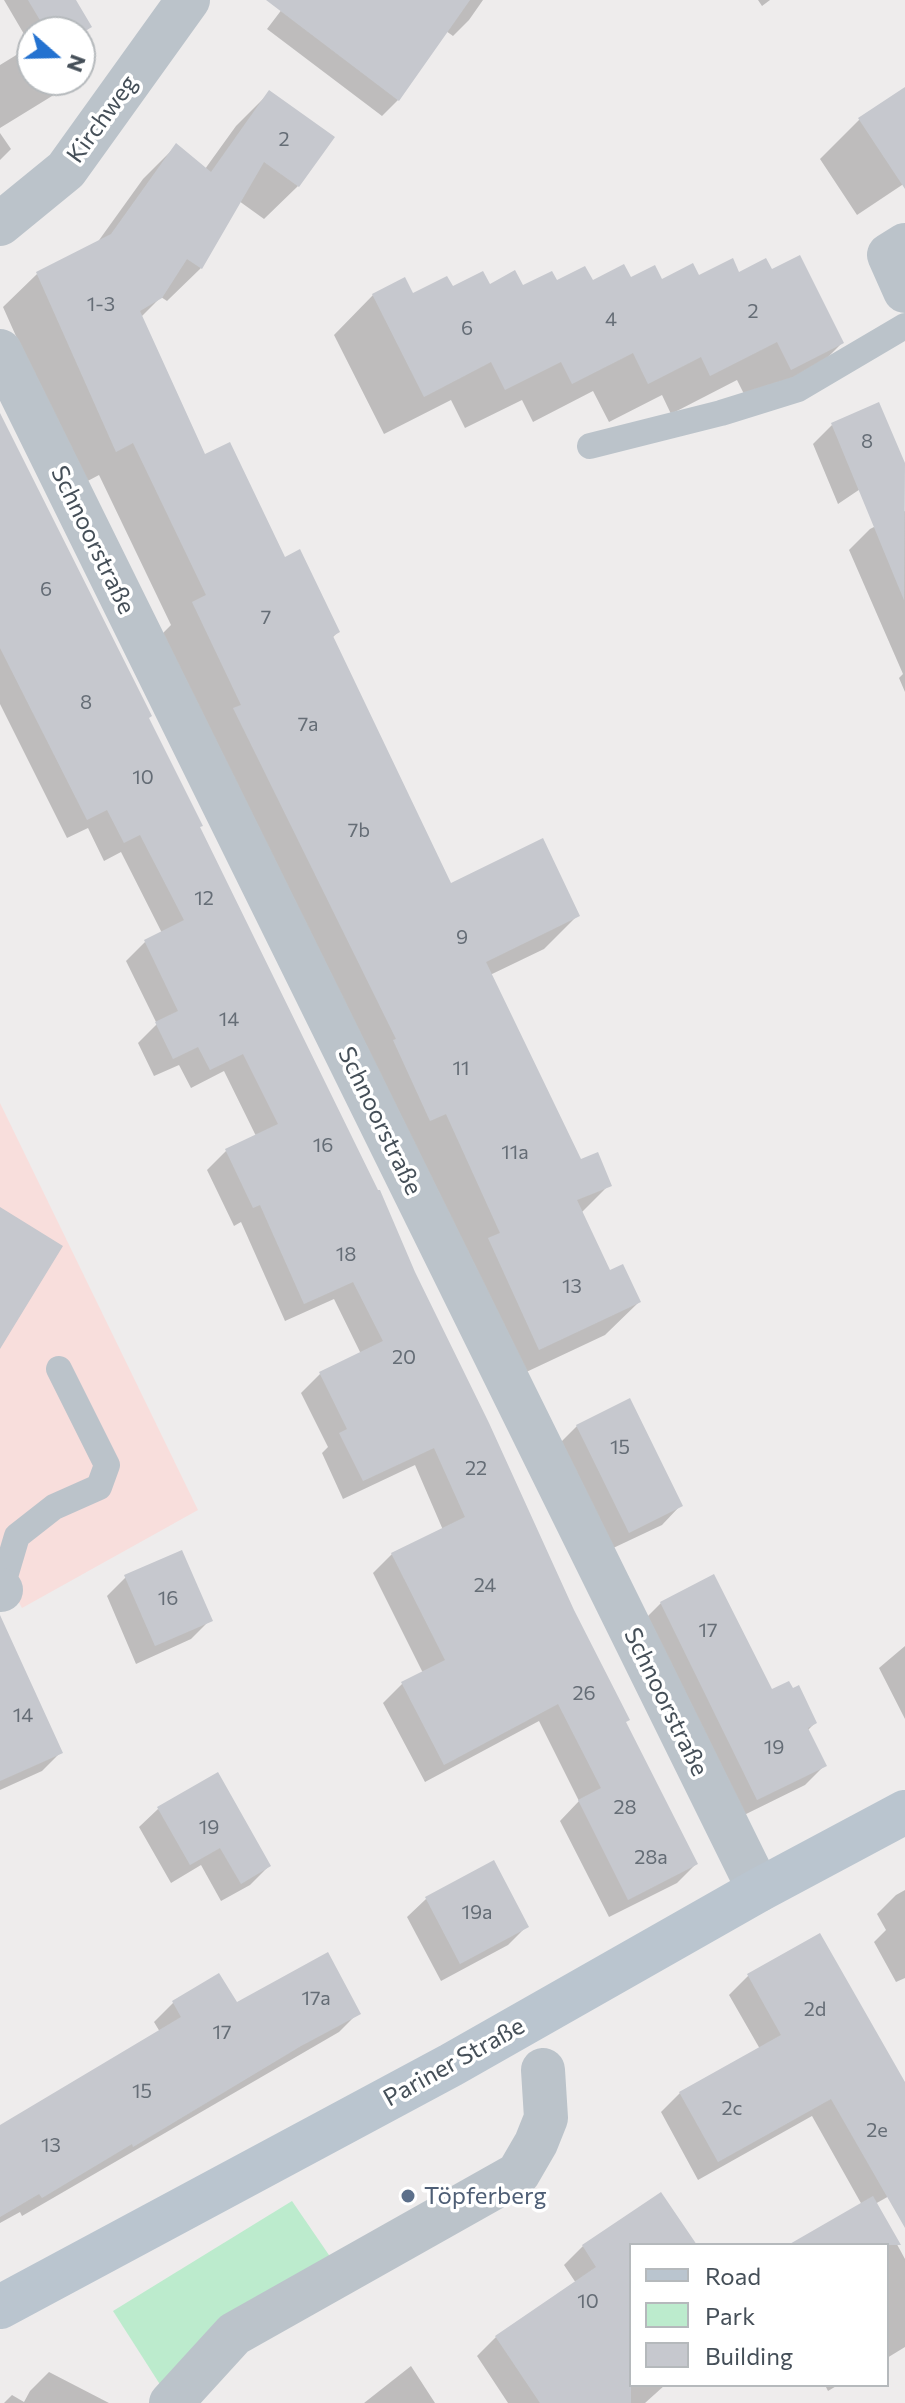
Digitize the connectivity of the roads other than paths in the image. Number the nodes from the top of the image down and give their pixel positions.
1 (188, 0) edge
2 (0, 224) edge
3 (905, 326) edge
4 (0, 351) edge
5 (590, 446) dead end
6 (59, 1369) dead end
7 (0, 1590) edge
8 (905, 1812) edge
9 (759, 1890) junction
10 (543, 2070) dead end
11 (0, 2307) edge
12 (171, 2403) edge

1 - 2 street, Kirchweg
3 - 5 lane
4 - 9 street, Schnoorstraße
6 - 7 lane
8 - 9 street, Pariner Straße
9 - 11 street, Pariner Straße
10 - 12 street

